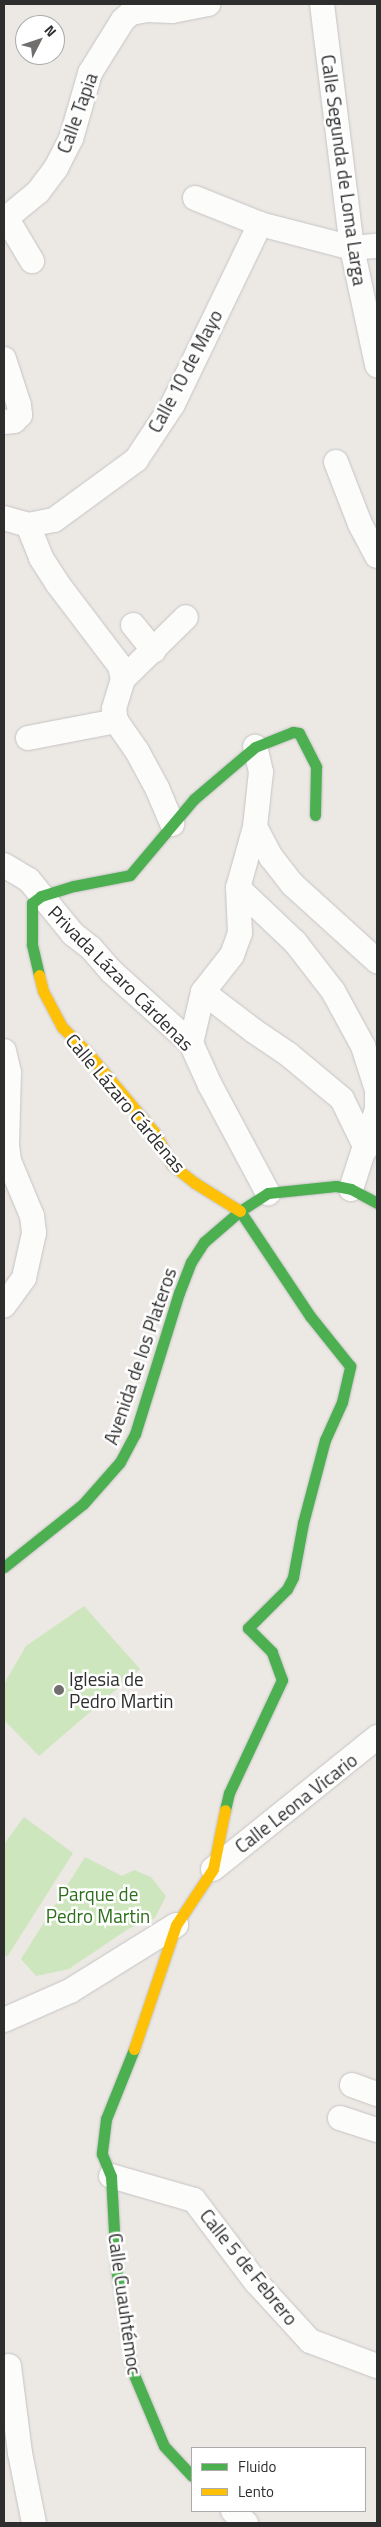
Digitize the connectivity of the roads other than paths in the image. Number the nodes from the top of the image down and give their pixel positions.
1 (208, 4) edge
2 (322, 4) edge
3 (196, 198) dead end
4 (6, 219) edge
5 (260, 224) junction
6 (377, 246) edge
7 (352, 248) junction
8 (32, 261) dead end
9 (4, 358) edge
10 (377, 364) edge
11 (4, 422) edge
12 (336, 462) dead end
13 (4, 518) edge
14 (28, 526) junction
15 (377, 556) edge
16 (186, 617) dead end
17 (133, 625) dead end
18 (154, 651) junction
19 (123, 679) junction
20 (116, 721) junction
21 (28, 738) dead end
22 (255, 747) junction
23 (315, 814) dead end
24 (172, 824) junction
25 (255, 827) junction
26 (4, 865) edge
27 (238, 888) junction
28 (41, 896) junction
29 (377, 961) edge
30 (203, 992) junction
31 (191, 1043) junction
32 (4, 1051) edge
33 (377, 1090) edge
34 (377, 1095) edge
35 (366, 1148) junction
36 (351, 1189) junction
37 (268, 1193) junction
38 (377, 1203) edge
39 (240, 1211) junction
40 (4, 1306) edge
41 (4, 1567) edge
42 (377, 1736) edge
43 (213, 1869) junction
44 (176, 1925) junction
45 (4, 2020) edge
46 (352, 2085) dead end
47 (377, 2094) edge
48 (340, 2118) dead end
49 (377, 2130) edge
50 (111, 2176) junction
51 (8, 2366) dead end
52 (377, 2366) edge
53 (191, 2475) edge
54 (234, 2512) edge
55 (34, 2523) edge
56 (246, 2523) edge

1 - 4 street, Calle Tapia
2 - 7 street, Calle Segunda de Loma Larga
3 - 5 street
4 - 8 street
5 - 7 street
5 - 14 street, Calle 10 de Mayo
6 - 7 street
7 - 10 street, Calle Segunda de Loma Larga
9 - 11 street
12 - 15 street
13 - 14 street
14 - 19 street
16 - 18 street
17 - 18 street
18 - 19 street
19 - 20 street
20 - 21 street
20 - 24 street
22 - 23 street
22 - 24 street
22 - 25 street
24 - 28 street
25 - 27 street
25 - 29 street
26 - 28 street, Privada Lázaro Cárdenas
27 - 30 street
27 - 33 street
28 - 31 street, Privada Lázaro Cárdenas
28 - 39 street, Calle Lázaro Cárdenas
30 - 31 street
30 - 35 street
31 - 37 street, Privada Lázaro Cárdenas
32 - 40 street
34 - 35 street
35 - 36 street
36 - 37 street, Avenida de los Plateros
36 - 38 street, Avenida de los Plateros
37 - 39 street, Avenida de los Plateros
39 - 41 street, Avenida de los Plateros
39 - 43 street
42 - 43 street, Calle Leona Vicario
43 - 44 street
44 - 45 street
44 - 50 street
46 - 47 street
48 - 49 street
50 - 52 street, Calle 5 de Febrero
50 - 53 street, Calle Cuauhtémoc
51 - 55 street
54 - 56 street

